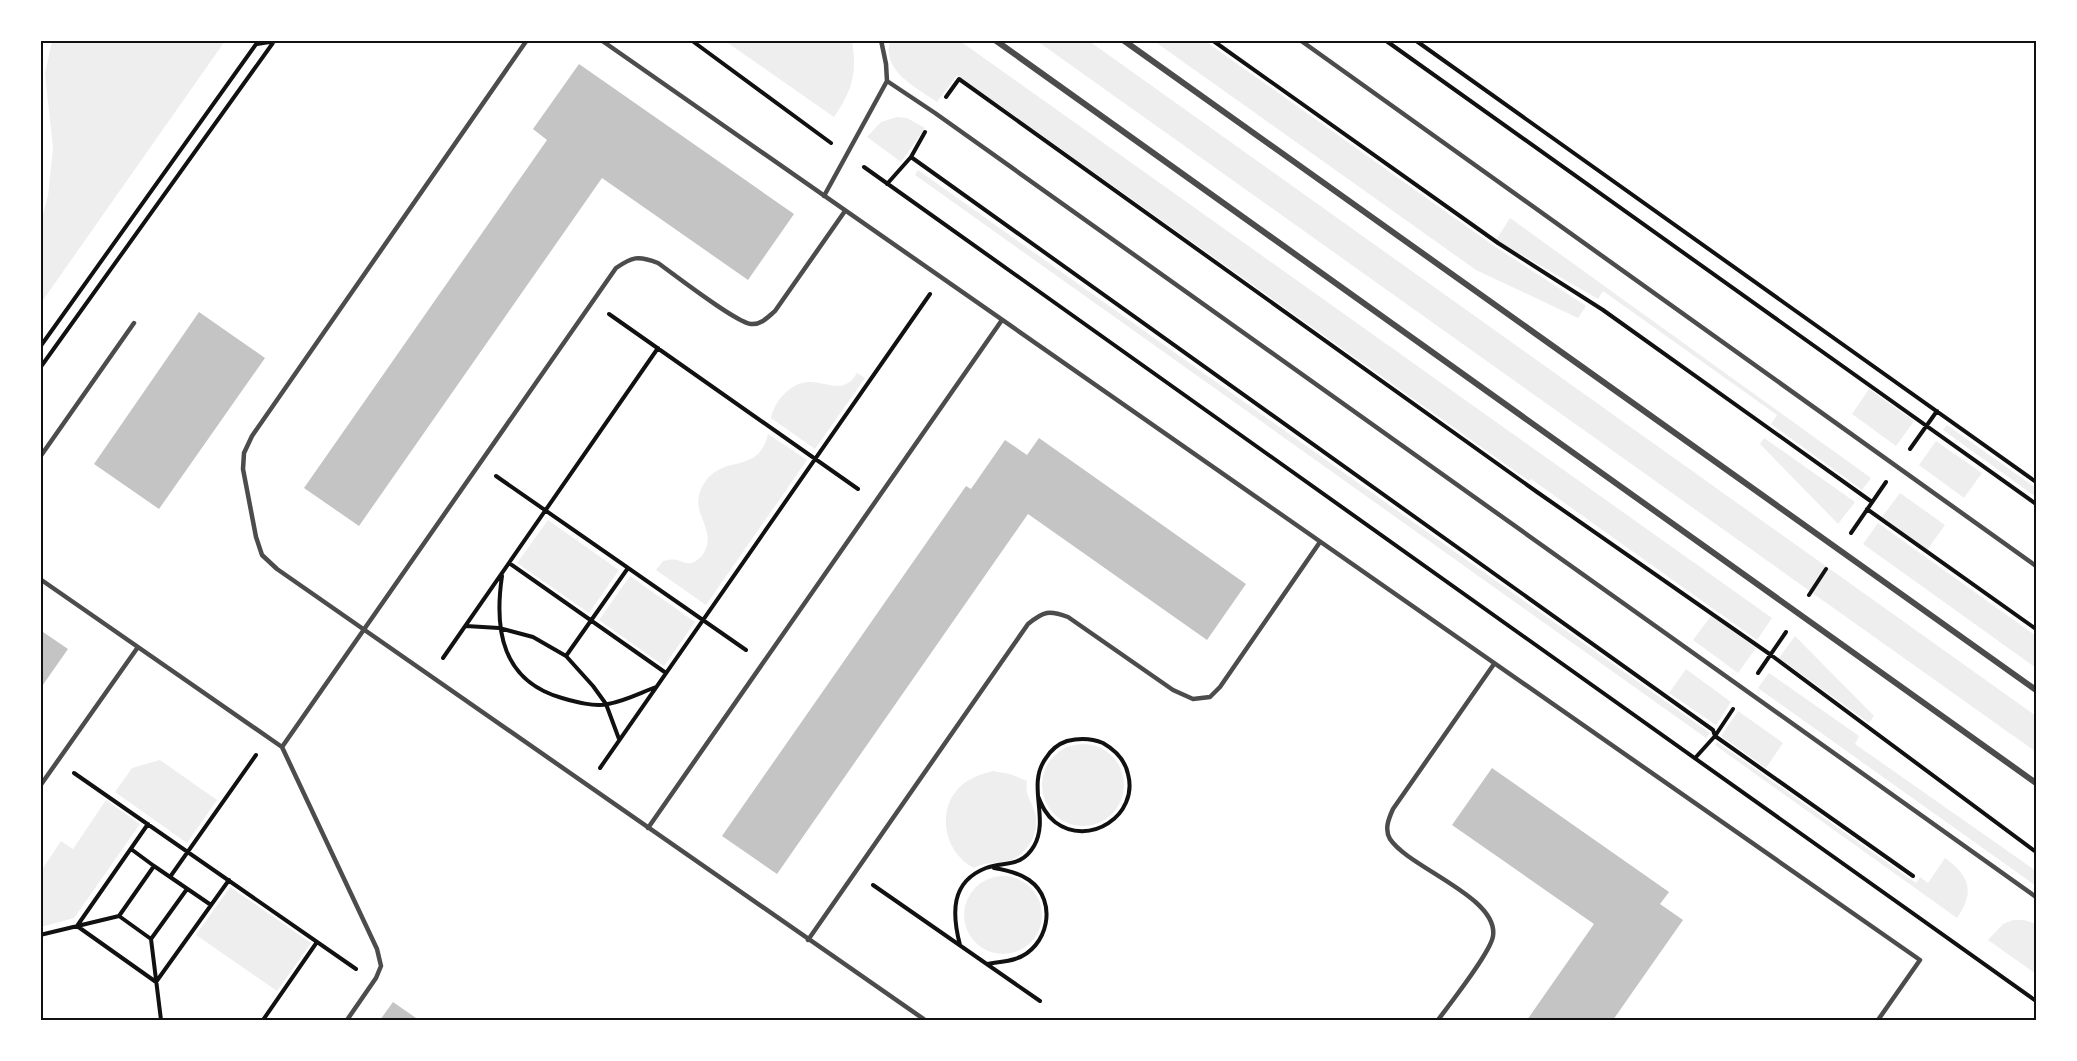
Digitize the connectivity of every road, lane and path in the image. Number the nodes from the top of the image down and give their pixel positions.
1 (282, 40) edge
2 (527, 40) edge
3 (601, 40) edge
4 (691, 40) edge
5 (881, 40) edge
6 (995, 40) edge
7 (1123, 40) edge
8 (1212, 40) edge
9 (1300, 40) edge
10 (1385, 40) edge
11 (1416, 40) edge
12 (275, 41) edge
13 (257, 42) edge
14 (887, 81) junction
15 (935, 113) junction
16 (846, 153) junction
17 (910, 157) junction
18 (887, 184) junction
19 (824, 196) junction
20 (844, 211) junction
21 (941, 278) junction
22 (592, 303) junction
23 (1002, 320) junction
24 (134, 323) dead end
25 (40, 348) edge
26 (658, 348) junction
27 (40, 368) edge
28 (1937, 411) junction
29 (1927, 426) junction
30 (40, 457) edge
31 (816, 459) junction
32 (479, 464) junction
33 (1897, 467) junction
34 (2037, 482) edge
35 (876, 501) junction
36 (1872, 502) junction
37 (2037, 504) edge
38 (1868, 508) junction
39 (546, 510) junction
40 (1320, 542) junction
41 (1839, 550) junction
42 (509, 563) junction
43 (2037, 566) edge
44 (628, 568) junction
45 (502, 572) junction
46 (40, 579) edge
47 (1797, 613) junction
48 (703, 620) junction
49 (591, 621) junction
50 (465, 626) junction
51 (499, 628) junction
52 (2037, 629) edge
53 (364, 630) junction
54 (138, 647) junction
55 (1771, 655) junction
56 (566, 656) junction
57 (764, 662) junction
58 (1494, 664) junction
59 (666, 673) junction
60 (430, 675) junction
61 (657, 686) junction
62 (1746, 689) junction
63 (2037, 690) edge
64 (606, 704) junction
65 (1715, 736) junction
66 (268, 737) junction
67 (620, 740) junction
68 (282, 747) junction
69 (1696, 757) junction
70 (58, 762) junction
71 (2037, 783) edge
72 (40, 786) edge
73 (587, 786) junction
74 (1038, 796) junction
75 (148, 824) junction
76 (648, 828) junction
77 (131, 849) junction
78 (188, 852) junction
79 (2037, 852) edge
80 (154, 866) junction
81 (987, 867) junction
82 (855, 872) junction
83 (1913, 876) dead end
84 (170, 877) junction
85 (229, 880) junction
86 (186, 889) junction
87 (2037, 897) edge
88 (211, 905) junction
89 (119, 916) junction
90 (77, 926) junction
91 (40, 934) edge
92 (152, 939) junction
93 (808, 940) junction
94 (317, 942) junction
95 (960, 945) junction
96 (987, 963) junction
97 (374, 981) junction
98 (156, 982) junction
99 (2037, 1000) edge
100 (1040, 1001) dead end
101 (161, 1020) edge
102 (263, 1020) edge
103 (347, 1020) edge
104 (925, 1020) edge
105 (1438, 1020) edge
106 (1878, 1020) edge

1 - 12 path
2 - 53 lane
3 - 19 lane
4 - 16 path
5 - 14 lane
6 - 47 street
7 - 41 street
8 - 36 path
9 - 33 lane
10 - 29 path
11 - 28 path
12 - 13 path
12 - 27 path
13 - 25 path
14 - 15 lane
14 - 16 lane
15 - 17 path
15 - 55 path
15 - 62 lane
16 - 18 path
16 - 19 lane
17 - 18 path
17 - 65 path
18 - 69 path
19 - 20 lane
20 - 21 lane
20 - 22 lane
21 - 23 lane
21 - 31 path
22 - 26 path
22 - 32 lane
23 - 35 lane
23 - 40 lane
24 - 30 lane
26 - 31 path
26 - 39 path
28 - 29 path
28 - 34 path
29 - 33 path
29 - 37 path
31 - 35 path
31 - 48 path
32 - 39 path
32 - 53 lane
33 - 36 path
33 - 43 lane
35 - 57 lane
36 - 38 path
38 - 41 path
38 - 52 path
39 - 42 path
39 - 44 path
40 - 58 lane
40 - 82 lane
41 - 47 path
41 - 63 street
42 - 45 path
42 - 49 path
44 - 48 path
44 - 49 path
45 - 50 path
45 - 51 path
46 - 54 lane
47 - 55 path
47 - 71 street
48 - 57 path
48 - 59 path
49 - 56 path
49 - 59 path
50 - 51 path
50 - 60 path
51 - 56 path
51 - 64 path
53 - 60 lane
53 - 68 lane
54 - 66 lane
54 - 70 lane
55 - 62 path
55 - 79 path
56 - 64 path
57 - 76 lane
58 - 105 lane
58 - 106 lane
59 - 61 path
60 - 73 lane
61 - 64 path
61 - 67 path
62 - 65 path
62 - 87 lane
64 - 67 path
65 - 69 path
65 - 83 path
66 - 68 lane
66 - 78 path
67 - 73 path
68 - 97 lane
69 - 99 path
70 - 72 lane
70 - 75 path
73 - 76 lane
74 - 74 path
74 - 81 path
75 - 77 path
75 - 78 path
76 - 93 lane
77 - 80 path
77 - 90 path
78 - 84 path
78 - 85 path
80 - 84 path
80 - 89 path
81 - 95 path
81 - 96 path
82 - 93 lane
82 - 95 path
84 - 86 path
85 - 88 path
85 - 94 path
86 - 88 path
86 - 92 path
88 - 98 path
89 - 90 path
89 - 92 path
90 - 91 path
90 - 98 path
92 - 98 path
93 - 104 lane
94 - 97 path
94 - 102 path
95 - 96 path
96 - 100 path
97 - 103 lane
98 - 101 path

